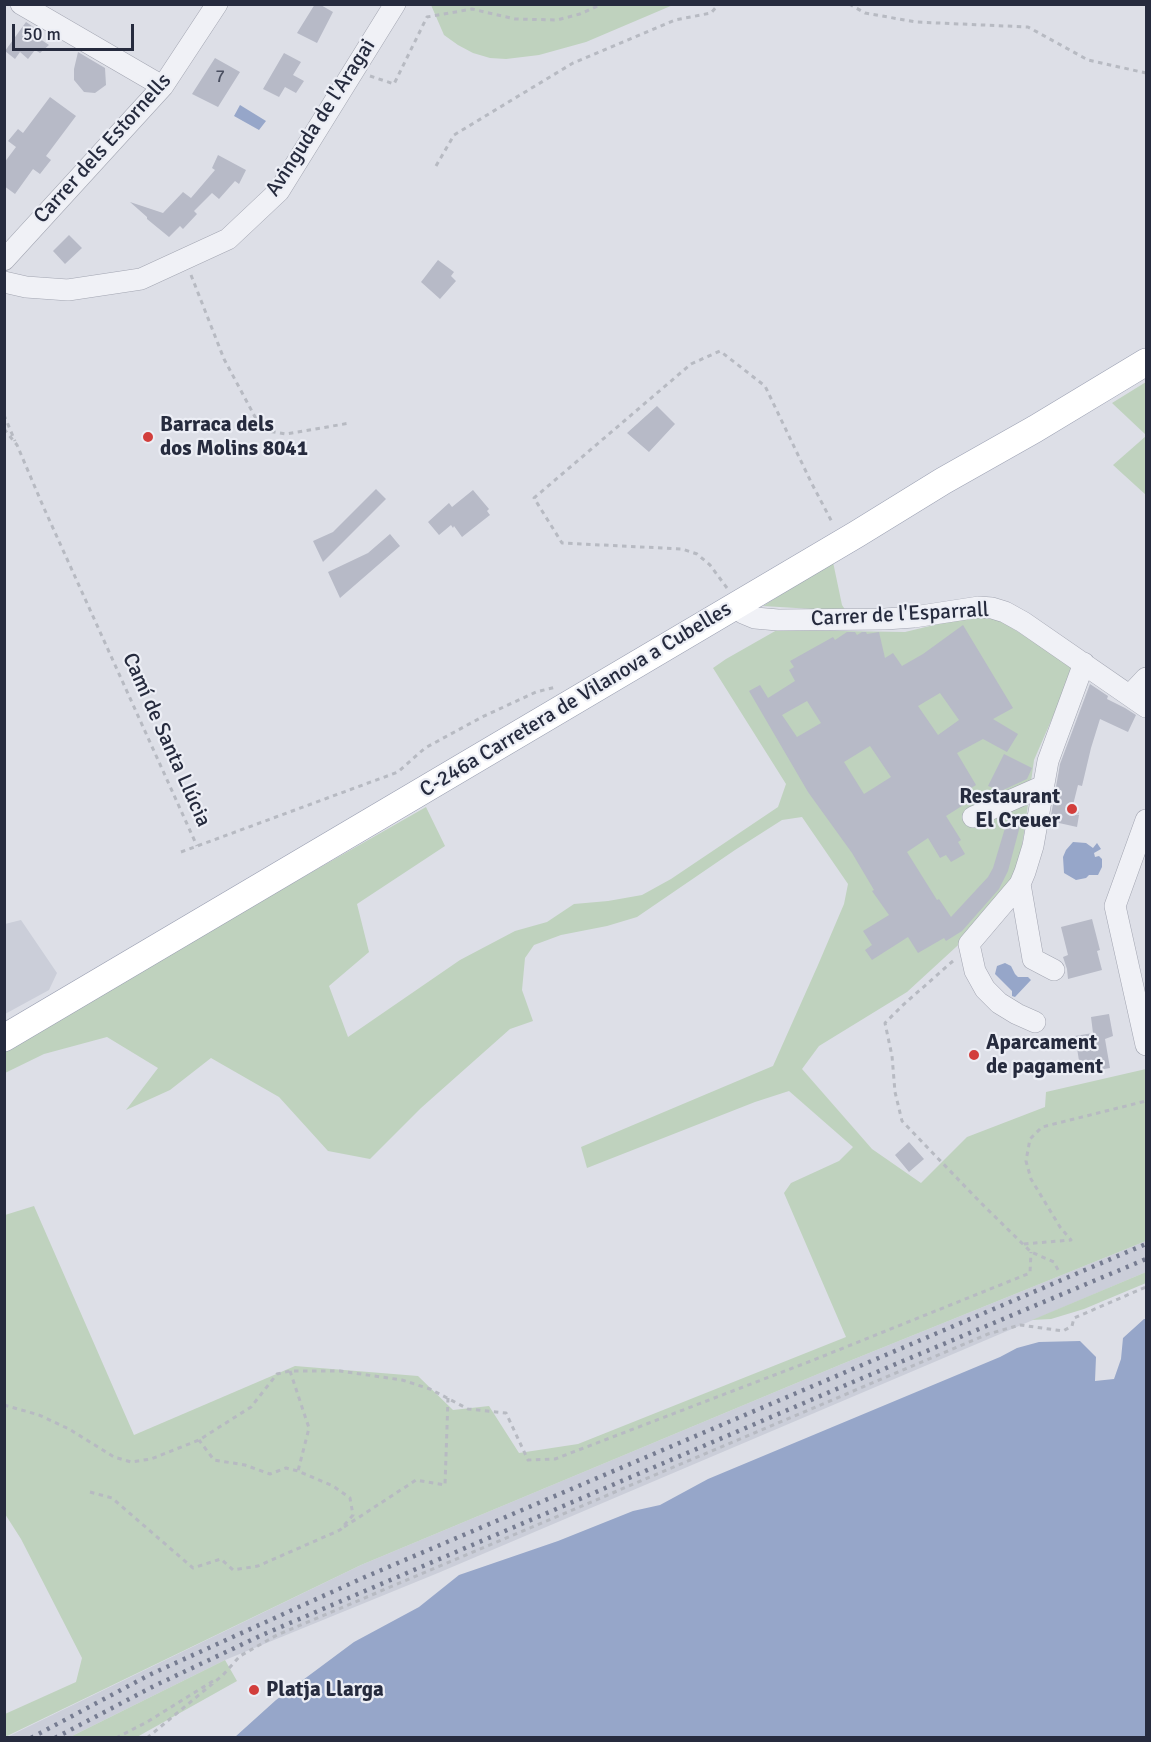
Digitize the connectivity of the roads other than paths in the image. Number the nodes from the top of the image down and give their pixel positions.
1 (21, 4) edge
2 (217, 4) edge
3 (395, 4) edge
4 (157, 83) dead end
5 (4, 260) edge
6 (4, 282) edge
7 (1146, 362) edge
8 (736, 605) junction
9 (1084, 663) junction
10 (1146, 678) edge
11 (1138, 701) edge
12 (1043, 786) junction
13 (973, 816) dead end
14 (1146, 820) edge
15 (1020, 884) junction
16 (1054, 970) dead end
17 (1035, 1022) dead end
18 (4, 1038) edge
19 (1146, 1045) edge

1 - 4 street
2 - 5 street, Carrer dels Estornells
3 - 6 street, Avinguda de l'Aragai
7 - 8 main road, C-246a Carretera de Vilanova a Cubelles
8 - 9 street, Carrer de l'Esparrall
8 - 18 main road, C-246a Carretera de Vilanova a Cubelles
9 - 11 street, Carrer de l'Esparrall
9 - 12 street
10 - 11 street
12 - 13 street
12 - 15 street
14 - 19 street
15 - 16 street
15 - 17 street

